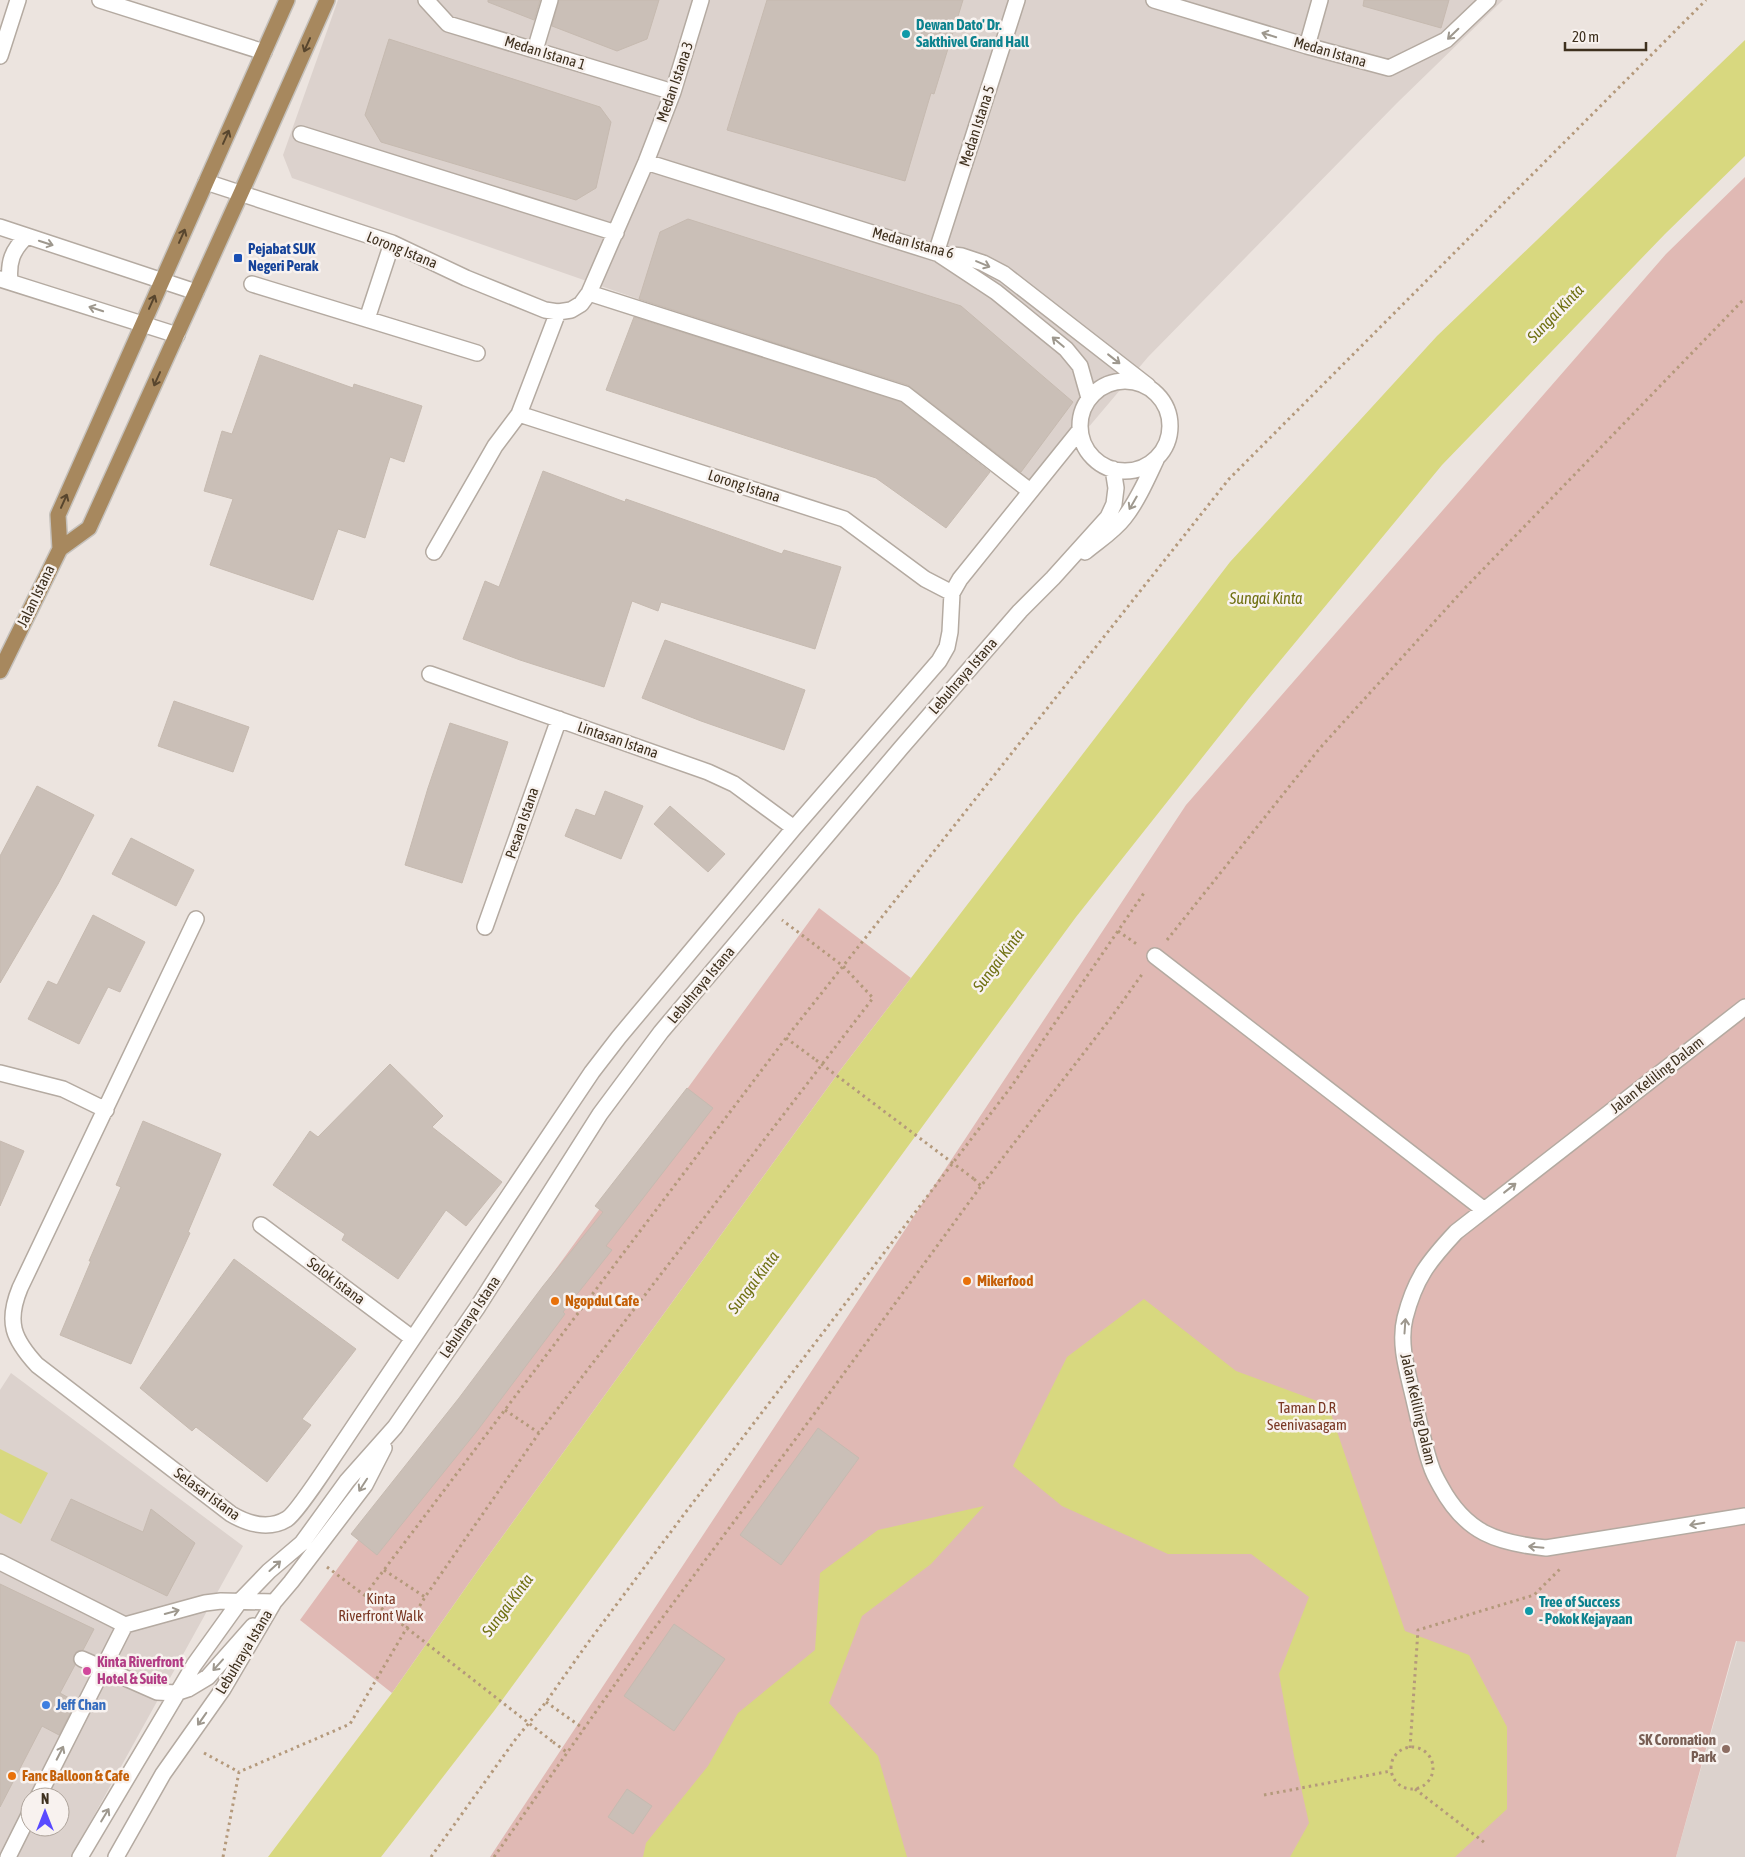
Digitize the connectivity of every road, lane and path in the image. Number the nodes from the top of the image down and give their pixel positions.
1 (18, 0) edge
2 (100, 0) edge
3 (287, 0) edge
4 (327, 0) edge
5 (426, 0) edge
6 (550, 0) edge
7 (701, 0) edge
8 (1017, 0) edge
9 (1154, 0) edge
10 (1320, 0) edge
11 (1488, 0) edge
12 (1706, 0) edge
13 (1172, 3) edge
14 (1306, 46) junction
15 (535, 50) junction
16 (264, 52) junction
17 (0, 56) edge
18 (673, 92) junction
19 (301, 134) dead end
20 (646, 162) junction
21 (206, 182) junction
22 (241, 193) junction
23 (0, 227) edge
24 (616, 233) junction
25 (27, 236) junction
26 (392, 243) junction
27 (936, 253) junction
28 (5, 280) edge
29 (162, 281) junction
30 (252, 284) dead end
31 (196, 292) junction
32 (589, 293) junction
33 (1745, 298) edge
34 (558, 312) junction
35 (367, 319) junction
36 (143, 324) junction
37 (177, 335) junction
38 (477, 353) dead end
39 (1148, 386) junction
40 (1089, 398) junction
41 (519, 414) junction
42 (1080, 430) junction
43 (1156, 460) junction
44 (1114, 469) junction
45 (1030, 492) junction
46 (60, 549) junction
47 (434, 552) dead end
48 (1052, 578) junction
49 (952, 593) junction
50 (0, 671) edge
51 (430, 674) dead end
52 (559, 719) junction
53 (794, 828) junction
54 (1144, 892) dead end
55 (765, 908) junction
56 (196, 919) dead end
57 (486, 927) dead end
58 (1155, 956) junction
59 (843, 966) junction
60 (1745, 1007) edge
61 (786, 1038) junction
62 (0, 1074) edge
63 (106, 1110) junction
64 (981, 1186) junction
65 (1483, 1209) junction
66 (261, 1225) dead end
67 (412, 1338) junction
68 (505, 1410) junction
69 (395, 1427) junction
70 (539, 1433) junction
71 (1745, 1516) edge
72 (1588, 1542) junction
73 (311, 1555) junction
74 (0, 1562) edge
75 (384, 1570) junction
76 (365, 1595) junction
77 (426, 1597) junction
78 (240, 1601) junction
79 (274, 1602) junction
80 (125, 1625) junction
81 (82, 1659) dead end
82 (103, 1668) junction
83 (176, 1693) junction
84 (546, 1702) junction
85 (584, 1729) junction
86 (1410, 1748) junction
87 (568, 1753) junction
88 (208, 1756) dead end
89 (1391, 1771) junction
90 (239, 1772) junction
91 (43, 1787) edge
92 (1415, 1789) junction
93 (1264, 1795) dead end
94 (20, 1833) edge
95 (1485, 1843) dead end
96 (8, 1857) edge
97 (80, 1857) edge
98 (116, 1857) edge
99 (223, 1857) edge
100 (431, 1857) edge
101 (494, 1857) edge

1 - 17 street
2 - 16 street
3 - 16 main road
4 -> 22 main road
5 - 15 street, Medan Istana 1
6 - 15 street
7 - 18 street, Medan Istana 3
8 - 27 street, Medan Istana 5
9 - 13 street, Medan Istana
10 - 14 street
11 -> 14 street, Medan Istana
12 - 59 path
14 -> 13 street, Medan Istana
15 - 18 street, Medan Istana 1
21 -> 16 main road
18 - 20 street, Medan Istana 3
19 - 24 street
20 - 24 street, Medan Istana 3
20 - 27 street, Medan Istana 6
21 - 22 street, Lorong Istana
29 -> 21 main road
22 - 26 street, Lorong Istana
22 - 31 main road
23 - 25 street
24 - 32 street, Medan Istana 3
25 - 28 street
25 -> 29 street
26 - 34 street, Lorong Istana
26 - 35 street
27 -> 39 street, Medan Istana 6
40 -> 27 street
36 -> 28 street
29 - 31 street
36 -> 29 main road
30 - 35 street
31 - 37 main road
32 - 34 street
32 - 45 street
33 - 58 path
34 - 41 street
35 - 38 street
36 - 37 street
46 -> 36 main road
37 -> 46 main road
39 - 40 street
39 - 43 street
40 - 42 street
41 - 47 street
41 - 49 street, Lorong Istana
42 - 44 street
42 - 45 street
43 - 44 street
43 -> 48 street, Lebuhraya Istana
44 - 48 street, Lebuhraya Istana
45 - 49 street
46 - 50 main road, Jalan Istana
48 - 55 street, Lebuhraya Istana
49 - 53 street, Selasar Istana
51 - 52 street, Lintasan Istana
52 - 53 street, Lintasan Istana
52 - 57 street, Pesara Istana
53 - 67 street, Selasar Istana
54 - 84 path
55 - 59 path
55 - 69 street, Lebuhraya Istana
56 - 63 street
58 - 64 path
58 - 65 street
59 - 61 path
59 - 70 path
65 -> 60 street, Jalan Keliling Dalam
61 - 64 path, bridge
61 - 68 path
62 - 63 street
63 - 67 street, Selasar Istana
64 - 85 path
72 -> 65 street, Jalan Keliling Dalam
66 - 67 street, Solok Istana
68 - 70 path
68 - 75 path
69 -> 73 street, Lebuhraya Istana
78 -> 69 street, Lebuhraya Istana
70 - 77 path
71 -> 72 street, Jalan Keliling Dalam
72 - 86 path
73 - 76 path
73 - 79 street, Lebuhraya Istana
74 - 80 street
75 - 76 path
75 - 77 path
76 - 87 path, bridge
77 - 90 path
78 - 79 street
80 -> 78 street
78 - 83 street, Lebuhraya Istana
79 -> 83 street
79 -> 98 street, Lebuhraya Istana
80 - 82 street
81 - 82 street
82 - 83 street
91 -> 82 street
97 -> 83 street, Lebuhraya Istana
84 - 85 path
84 - 100 path
85 - 87 path
86 - 89 path
86 - 92 path
87 - 101 path
88 - 90 path
89 - 92 path
89 - 93 path
90 - 99 path
92 - 95 path
94 - 96 street

